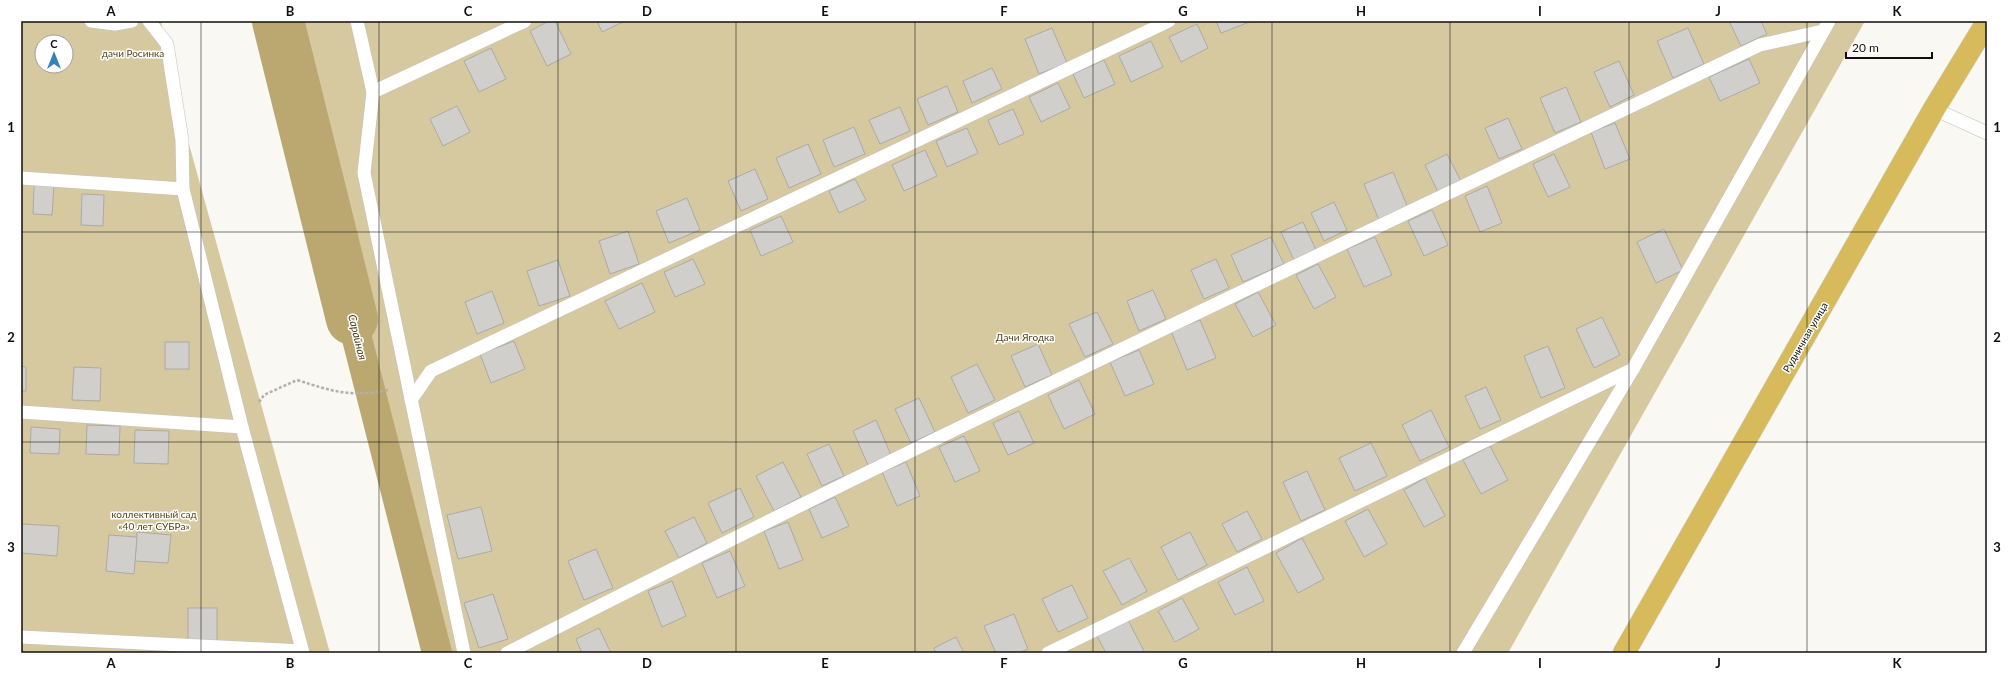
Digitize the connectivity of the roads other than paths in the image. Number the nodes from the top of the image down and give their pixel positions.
1 (91, 21) edge
2 (132, 21) edge
3 (149, 21) edge
4 (357, 21) edge
5 (525, 21) edge
6 (1168, 21) edge
7 (1987, 22) edge
8 (1826, 26) edge
9 (373, 92) junction
10 (1934, 109) junction
11 (1987, 132) edge
12 (21, 178) edge
13 (184, 189) junction
14 (1633, 369) junction
15 (411, 400) junction
16 (21, 412) edge
17 (242, 427) junction
18 (21, 637) edge
19 (302, 652) edge
20 (464, 653) edge
21 (507, 653) edge
22 (1048, 653) edge
23 (1464, 653) edge
24 (1624, 653) edge

1 - 2 lane
3 - 13 lane
4 - 9 lane
5 - 9 lane
6 - 15 lane
7 - 10 highway, Рудничная улица
8 - 14 lane
8 - 21 lane
9 - 15 lane
10 - 11 lane
10 - 24 highway, Рудничная улица
12 - 13 lane
13 - 17 lane
14 - 22 lane
14 - 23 lane
15 - 20 lane
16 - 17 lane
17 - 19 lane
18 - 19 lane

